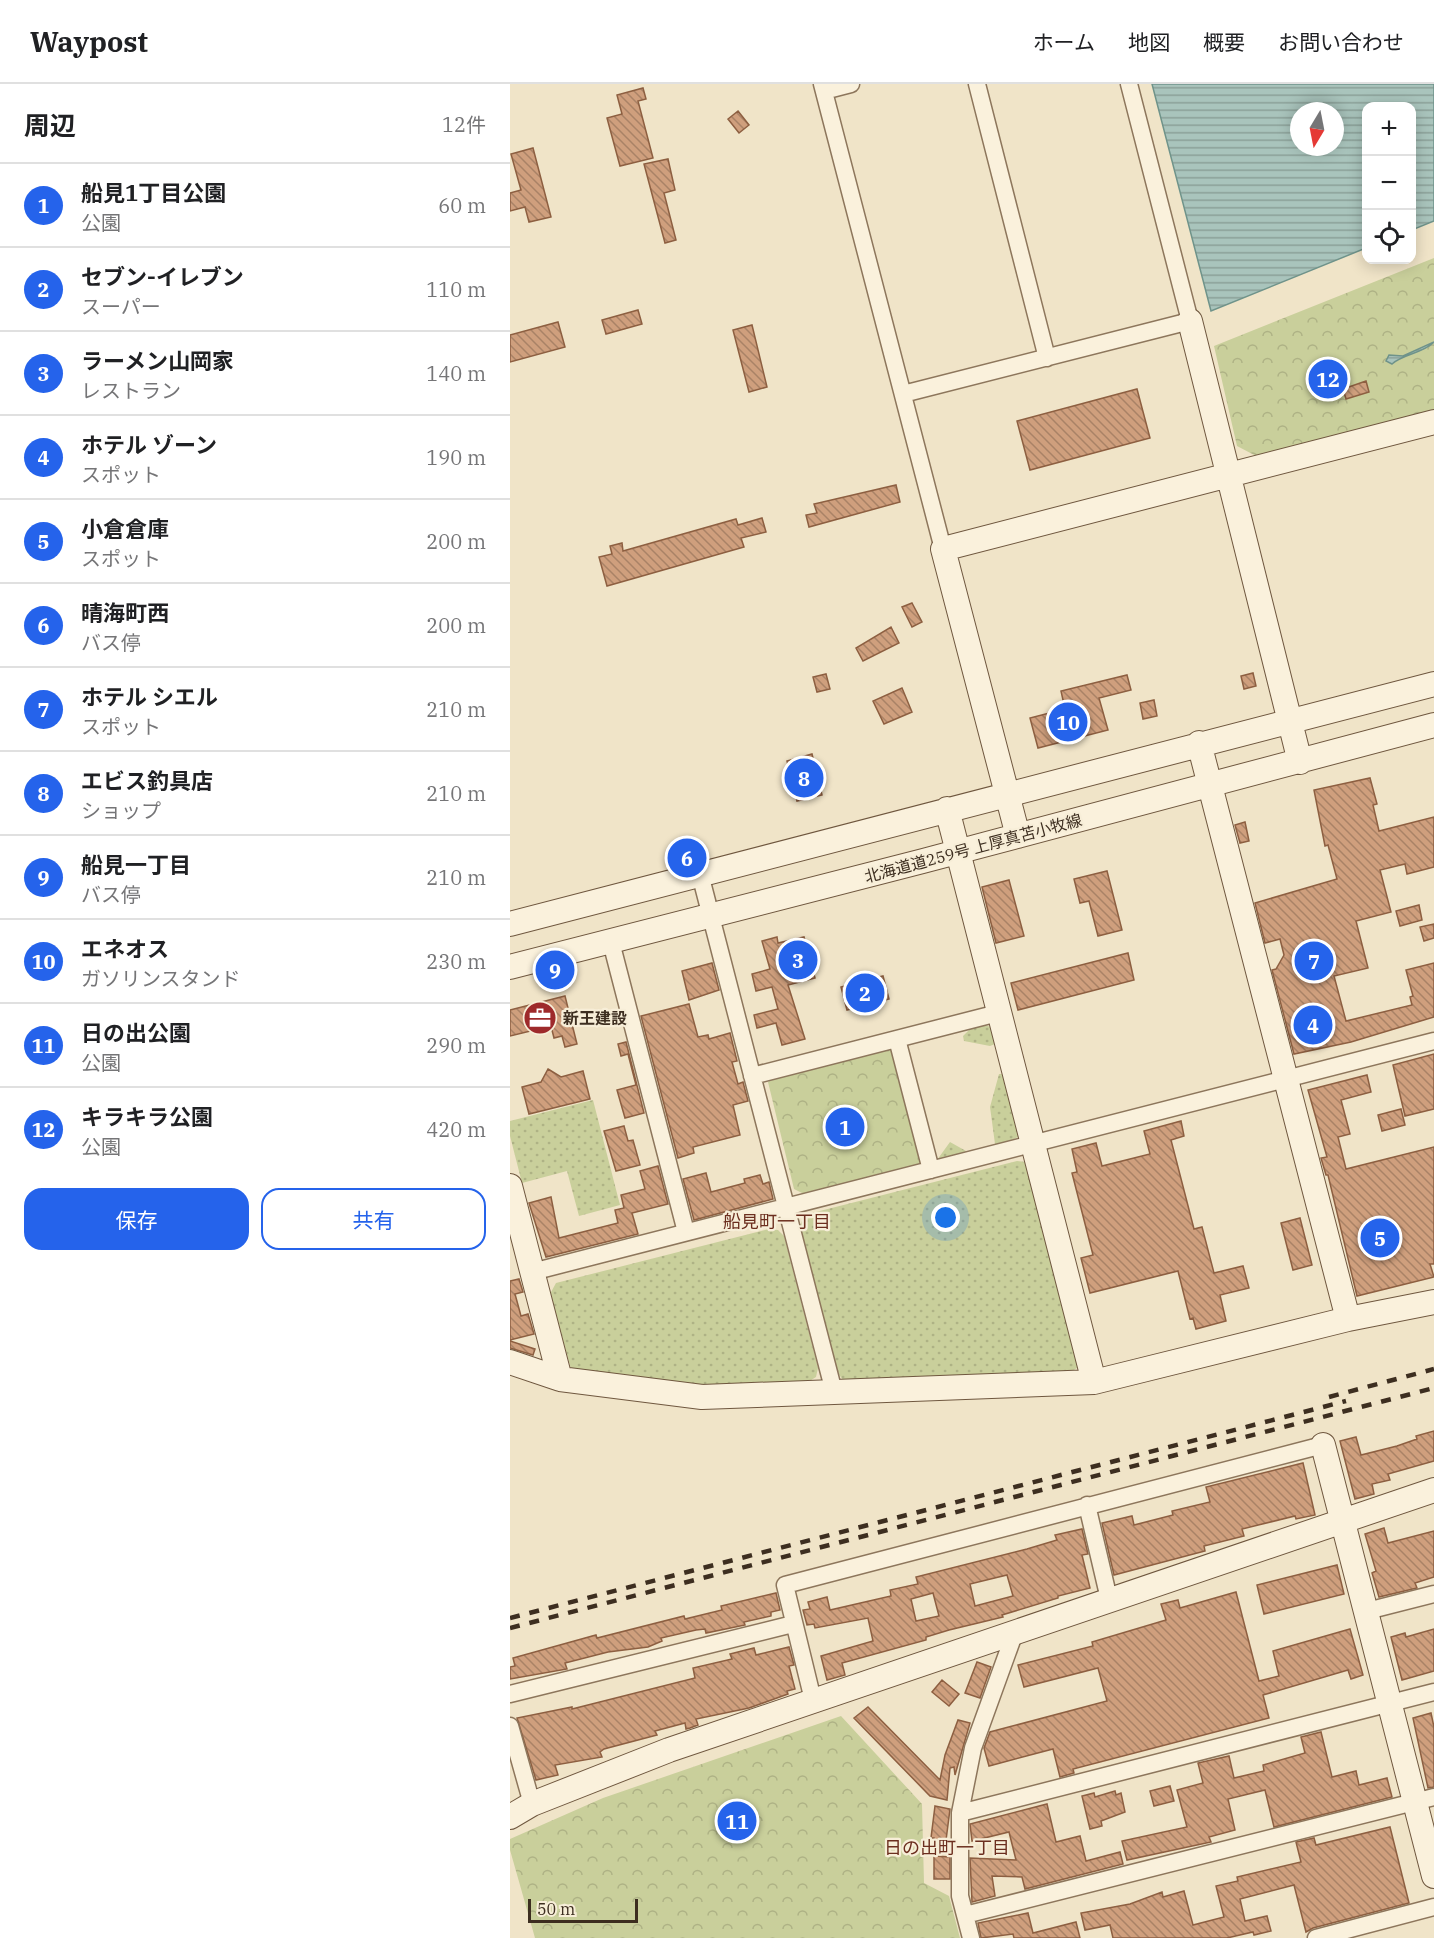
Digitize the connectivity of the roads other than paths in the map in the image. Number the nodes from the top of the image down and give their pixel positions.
1 (851, 84) edge
2 (977, 84) edge
3 (1129, 84) edge
4 (823, 87) edge
5 (1190, 321) junction
6 (1047, 358) junction
7 (903, 394) junction
8 (1434, 422) edge
9 (1228, 476) junction
10 (943, 549) junction
11 (1434, 684) edge
12 (1289, 720) junction
13 (1434, 725) edge
14 (1199, 744) junction
15 (1300, 762) junction
16 (1210, 786) junction
17 (1007, 794) junction
18 (947, 809) junction
19 (1018, 836) junction
20 (958, 852) junction
21 (700, 874) junction
22 (711, 917) junction
23 (510, 924) edge
24 (611, 942) junction
25 (510, 967) edge
26 (998, 1013) junction
27 (897, 1039) junction
28 (1434, 1041) edge
29 (752, 1076) junction
30 (1286, 1079) junction
31 (1032, 1144) junction
32 (931, 1170) junction
33 (510, 1186) edge
34 (786, 1207) junction
35 (686, 1232) junction
36 (532, 1272) junction
37 (1434, 1302) edge
38 (1348, 1318) junction
39 (510, 1362) edge
40 (560, 1379) junction
41 (1094, 1382) junction
42 (834, 1392) junction
43 (1323, 1444) joint
44 (1434, 1490) edge
45 (1087, 1505) junction
46 (1343, 1522) junction
47 (1434, 1593) edge
48 (1109, 1599) junction
49 (1367, 1611) junction
50 (793, 1624) junction
51 (1015, 1632) junction
52 (1434, 1692) edge
53 (510, 1694) edge
54 (813, 1700) junction
55 (1390, 1704) junction
56 (510, 1726) edge
57 (1424, 1799) edge
58 (532, 1804) junction
59 (960, 1813) junction
60 (510, 1816) edge
61 (1434, 1876) edge
62 (1434, 1907) edge
63 (965, 1915) junction
64 (972, 1938) edge
65 (1316, 1938) edge

1 - 4 street
2 - 6 street
3 - 5 street
4 - 7 street
5 - 6 street
5 - 9 street
6 - 7 street
7 - 10 street
8 - 9 street
9 - 10 street
9 - 12 street
10 - 17 street
11 - 12 street
12 - 14 street
12 - 15 street
13 - 15 street, 北海道道259号 上厚真苫小牧線
14 - 16 street
14 - 17 street
15 - 16 street, 北海道道259号 上厚真苫小牧線
16 - 19 street, 北海道道259号 上厚真苫小牧線
16 - 30 street
17 - 18 street
17 - 19 street
18 - 20 street
18 - 21 street
19 - 20 street, 北海道道259号 上厚真苫小牧線
20 - 22 street, 北海道道259号 上厚真苫小牧線
20 - 26 street
21 - 22 street
21 - 23 street
22 - 24 street, 北海道道259号 上厚真苫小牧線
22 - 29 street
24 - 25 street, 北海道道259号 上厚真苫小牧線
24 - 35 street
26 - 27 street
26 - 31 street
27 - 29 street
27 - 32 street
28 - 30 street
29 - 34 street
30 - 31 street
30 - 38 street
31 - 32 street
31 - 41 street
32 - 34 street
33 - 36 street
34 - 35 street
34 - 42 street
35 - 36 street
36 - 40 street
37 - 38 street
38 - 41 street
39 - 40 street
40 - 42 street
41 - 42 street
43 - 45 street
43 - 46 street
44 - 46 street
45 - 48 street
45 - 50 street
46 - 48 street
46 - 49 street
47 - 49 street
48 - 51 street
49 - 55 street
50 - 53 street
50 - 54 street
51 - 54 street
51 - 59 street
52 - 55 street
54 - 58 street
55 - 57 street
55 - 59 street
56 - 58 street
57 - 61 street
57 - 63 street
58 - 60 street
59 - 63 street
62 - 65 street
63 - 64 street

